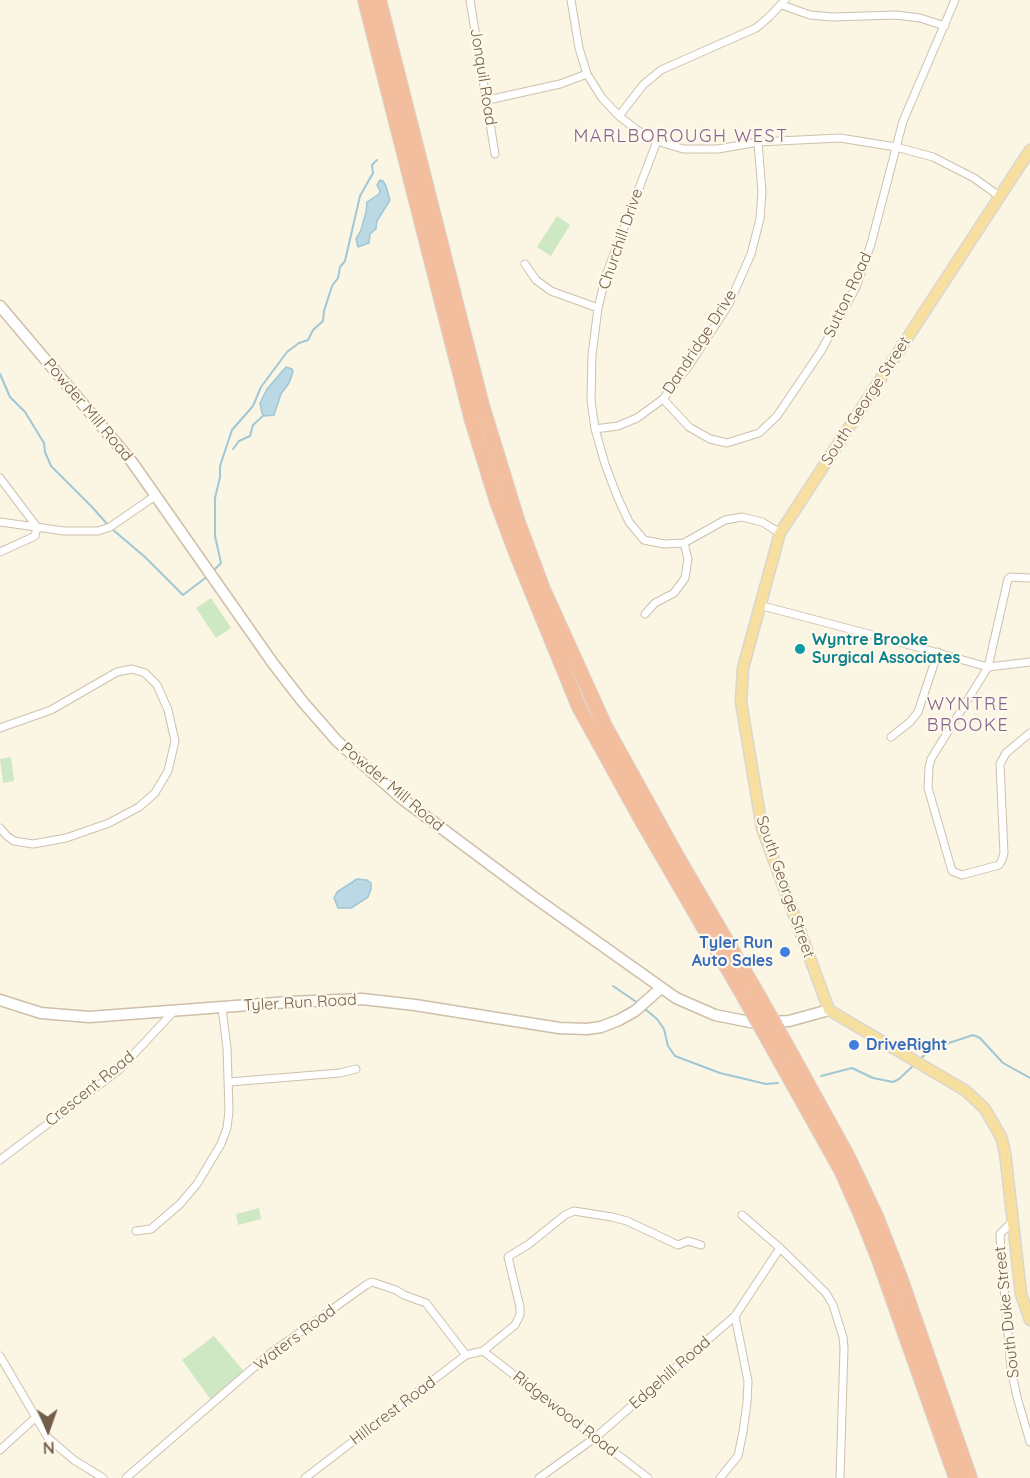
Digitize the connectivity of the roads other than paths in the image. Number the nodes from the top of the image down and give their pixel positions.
1 (365, 0) edge
2 (379, 0) edge
3 (470, 0) edge
4 (571, 0) edge
5 (956, 0) edge
6 (784, 2) edge
7 (945, 26) junction
8 (587, 74) junction
9 (488, 100) junction
10 (619, 116) junction
11 (657, 141) junction
12 (758, 142) junction
13 (896, 147) junction
14 (1030, 150) edge
15 (495, 154) dead end
16 (999, 196) junction
17 (525, 264) dead end
18 (0, 306) edge
19 (598, 308) junction
20 (663, 399) junction
21 (595, 429) junction
22 (0, 478) edge
23 (155, 496) junction
24 (0, 522) edge
25 (37, 527) junction
26 (780, 533) junction
27 (684, 543) junction
28 (0, 552) edge
29 (1030, 578) edge
30 (759, 605) junction
31 (645, 614) dead end
32 (938, 652) junction
33 (1030, 662) edge
34 (987, 667) junction
35 (0, 728) edge
36 (1030, 733) edge
37 (891, 736) dead end
38 (0, 828) edge
39 (661, 988) junction
40 (750, 994) junction
41 (0, 1000) edge
42 (222, 1008) junction
43 (830, 1010) junction
44 (174, 1011) junction
45 (786, 1058) junction
46 (356, 1069) dead end
47 (229, 1082) junction
48 (0, 1160) edge
49 (742, 1215) dead end
50 (1012, 1222) junction
51 (136, 1231) dead end
52 (701, 1245) dead end
53 (780, 1248) junction
54 (735, 1316) junction
55 (1030, 1320) edge
56 (483, 1351) junction
57 (466, 1355) junction
58 (0, 1356) edge
59 (35, 1418) junction
60 (596, 1437) junction
61 (1030, 1442) edge
62 (0, 1450) edge
63 (103, 1478) edge
64 (126, 1478) edge
65 (305, 1478) edge
66 (539, 1478) edge
67 (648, 1478) edge
68 (720, 1478) edge
69 (840, 1478) edge
70 (956, 1478) edge
71 (970, 1478) edge

1 - 40 highway
2 - 40 highway
3 - 9 street, Jonquil Road
4 - 8 street
5 - 7 street, Sutton Road
6 - 7 street
6 - 10 street
7 - 13 street, Sutton Road
8 - 9 street
8 - 10 street
9 - 15 street, Jonquil Road
10 - 11 street
11 - 12 street
11 - 19 street, Churchill Drive
12 - 13 street
12 - 20 street, Dandridge Drive
13 - 16 street
13 - 20 street, Sutton Road
14 - 16 main road, South George Street
16 - 26 main road, South George Street
17 - 19 street
18 - 23 street, Powder Mill Road
19 - 21 street, Churchill Drive
20 - 21 street, Dandridge Drive
21 - 27 street, Churchill Drive
22 - 25 street
23 - 25 street
23 - 39 street, Powder Mill Road
24 - 25 street
25 - 28 street
26 - 27 street
26 - 30 main road, South George Street
27 - 31 street
29 - 34 street
30 - 32 street
30 - 43 main road, South George Street
32 - 34 street
32 - 37 street
33 - 34 street
34 - 36 street
35 - 38 street
39 - 42 street, Tyler Run Road
39 - 43 street, Powder Mill Road
40 - 45 highway, bridge
41 - 44 street, Tyler Run Road
42 - 44 street, Tyler Run Road
42 - 47 street
43 - 50 main road
44 - 48 street, Crescent Road
45 - 70 highway
45 - 71 highway
46 - 47 street
47 - 51 street
49 - 53 street
50 - 55 main road
50 - 61 street, South Duke Street
52 - 56 street
53 - 54 street, Edgehill Road
53 - 69 street
54 - 60 street, Edgehill Road
54 - 68 street
56 - 57 street, Hillcrest Road
56 - 60 street, Ridgewood Road
57 - 64 street, Waters Road
57 - 65 street, Hillcrest Road
58 - 59 street
59 - 62 street
59 - 63 street
60 - 66 street, Edgehill Road
60 - 67 street, Ridgewood Road

